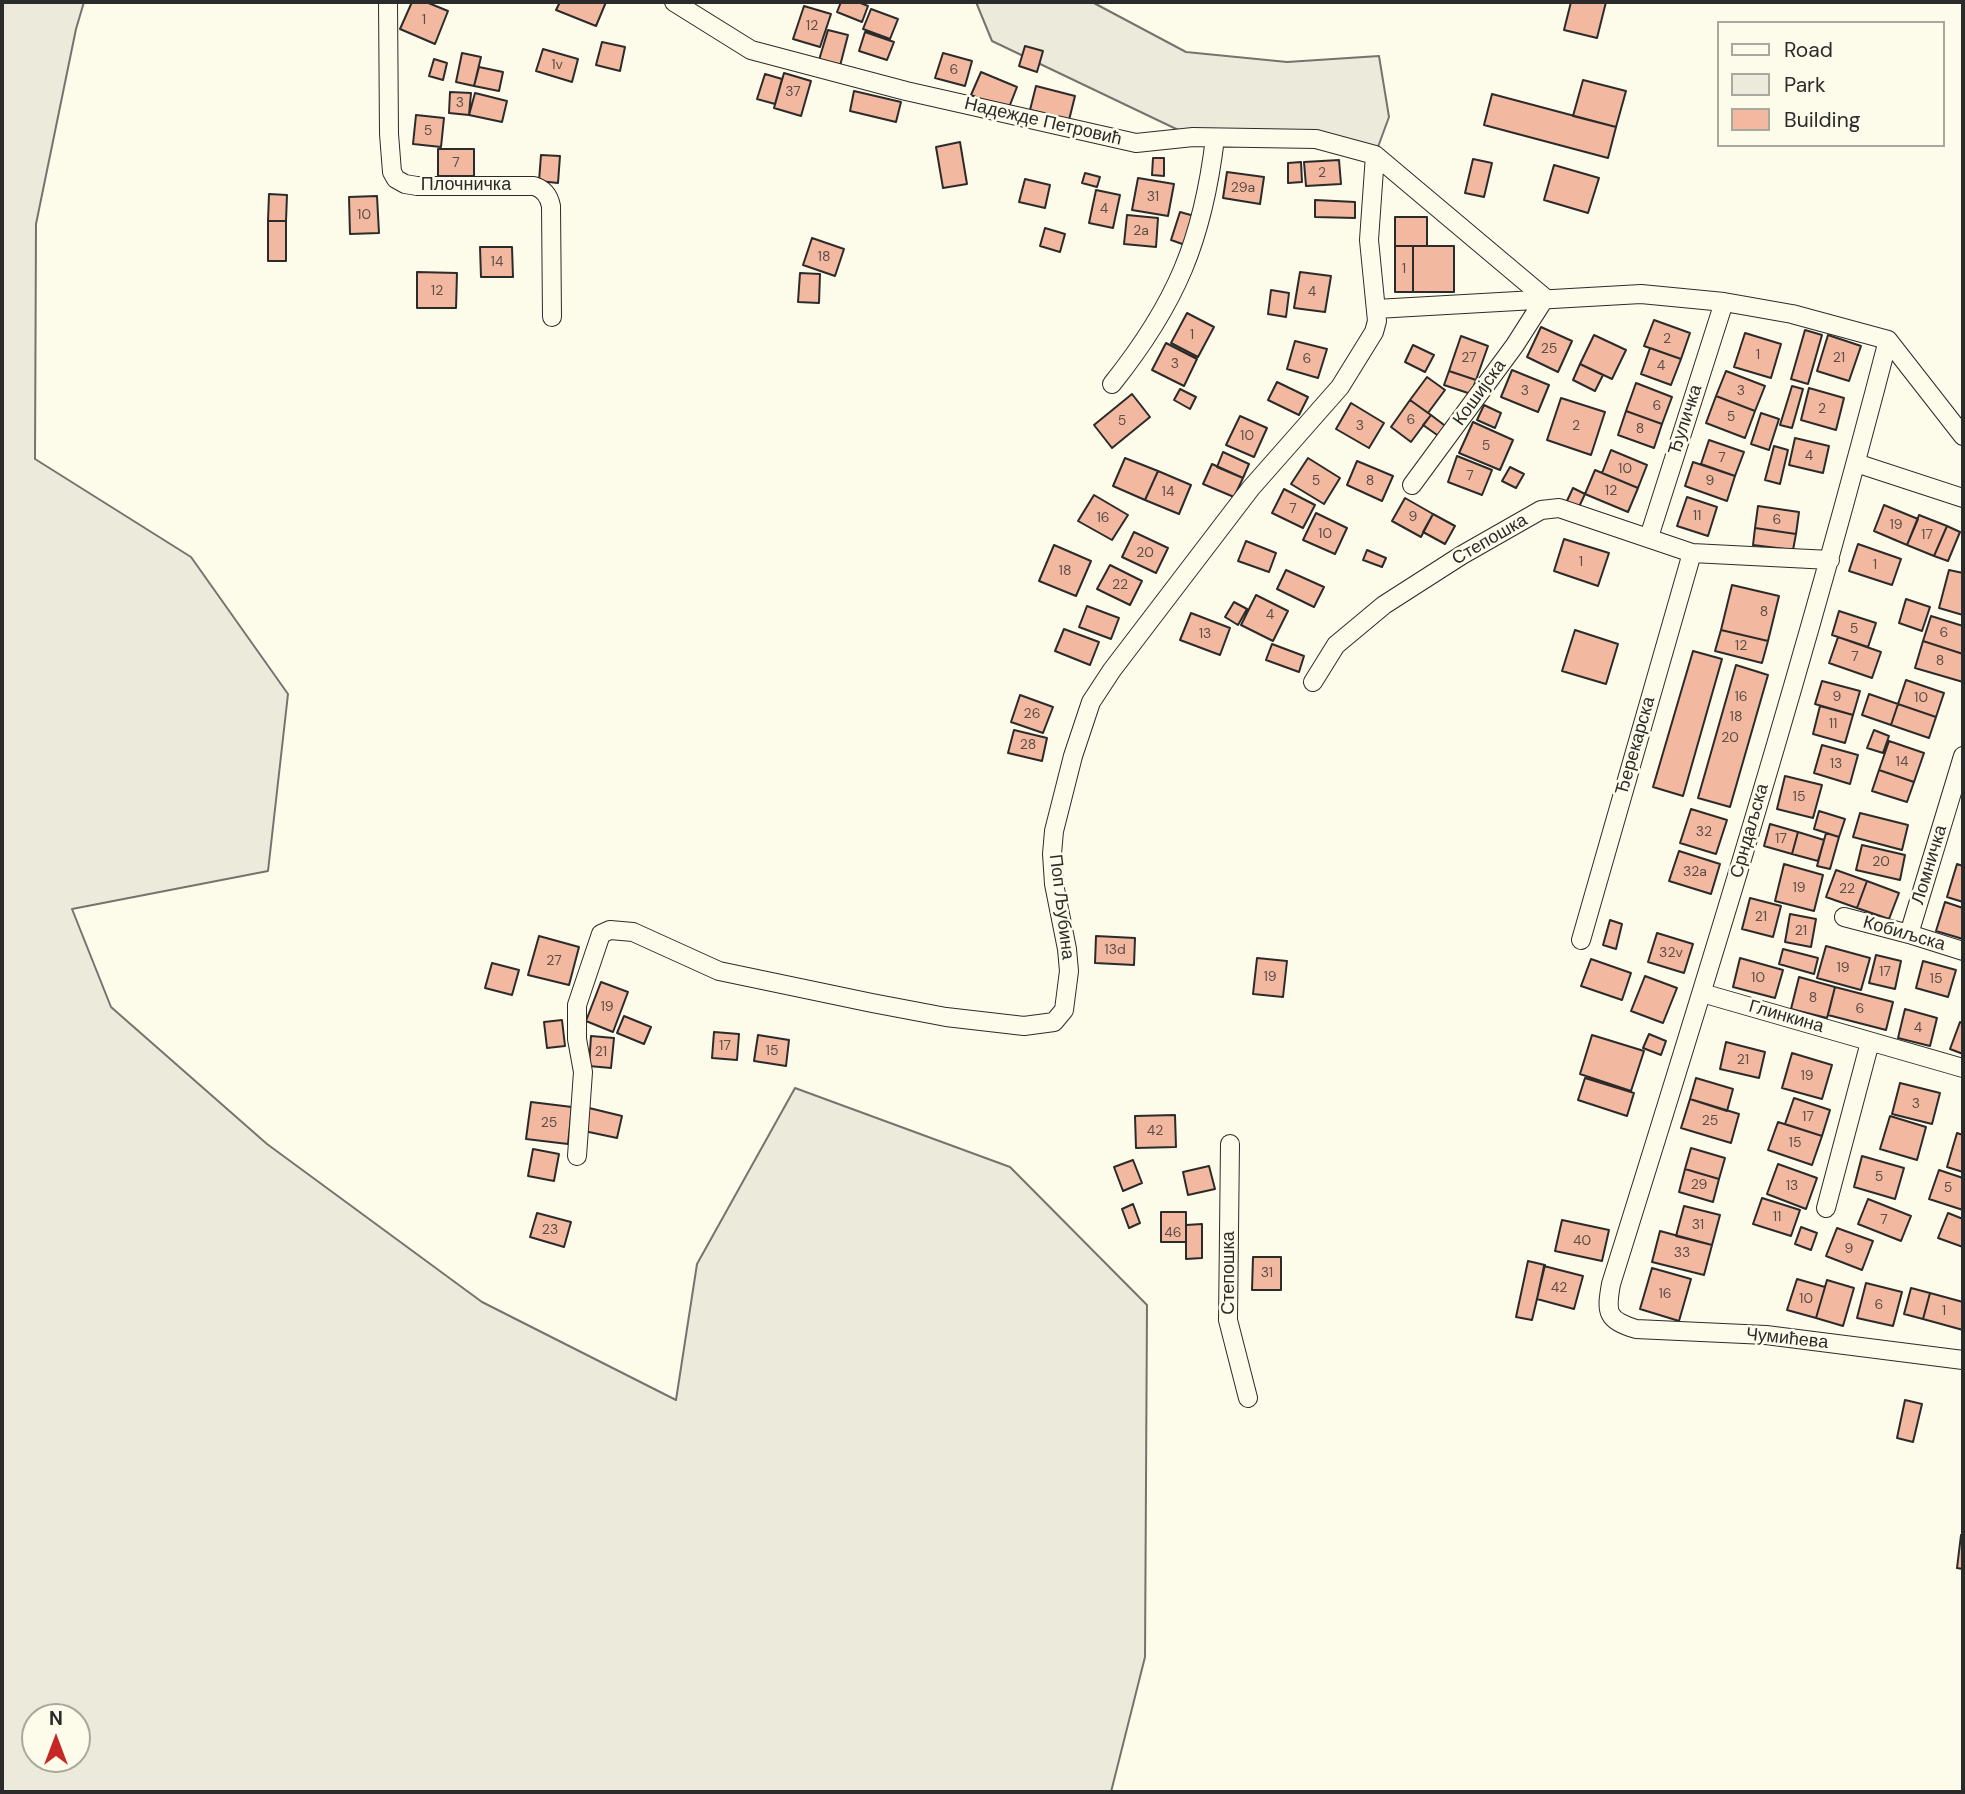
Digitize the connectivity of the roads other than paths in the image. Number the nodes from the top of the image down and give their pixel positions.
1 (388, 2) edge
2 (674, 2) edge
3 (1215, 138) junction
4 (1375, 155) junction
5 (1545, 298) junction
6 (1724, 302) junction
7 (1376, 309) junction
8 (552, 317) dead end
9 (1888, 340) junction
10 (1112, 384) dead end
11 (1963, 436) edge
12 (1856, 463) junction
13 (1412, 485) dead end
14 (1963, 498) edge
15 (1649, 537) junction
16 (1692, 553) junction
17 (1830, 560) junction
18 (1313, 682) dead end
19 (1963, 757) edge
20 (1844, 917) dead end
21 (1909, 934) junction
22 (1580, 940) dead end
23 (1963, 951) edge
24 (1702, 993) junction
25 (1870, 1041) junction
26 (1963, 1068) edge
27 (1230, 1144) dead end
28 (577, 1156) dead end
29 (1826, 1208) dead end
30 (1613, 1318) joint
31 (1963, 1360) edge
32 (1248, 1398) dead end

1 - 8 street, Плочничка
2 - 3 street, Надежде Петровић
3 - 4 street, Надежде Петровић
3 - 10 street
4 - 5 street, Надежде Петровић
4 - 7 street, Поп Љубина
5 - 6 street
5 - 7 street
5 - 13 street, Кошијска
6 - 9 street
6 - 15 street, Ђуличка
7 - 28 street, Поп Љубина
9 - 11 street
9 - 12 street, Срндаљска
12 - 14 street
12 - 17 street, Срндаљска
15 - 16 street, Степошка
15 - 18 street, Степошка
16 - 17 street, Степошка
16 - 22 street, Ђерекарска
17 - 24 street, Срндаљска
19 - 21 street, Ломничка
20 - 21 street, Кобиљска
21 - 23 street, Кобиљска
24 - 25 street, Глинкина
24 - 30 street, Срндаљска
25 - 26 street, Глинкина
25 - 29 street
27 - 32 street, Степошка
30 - 31 street, Чумићева

